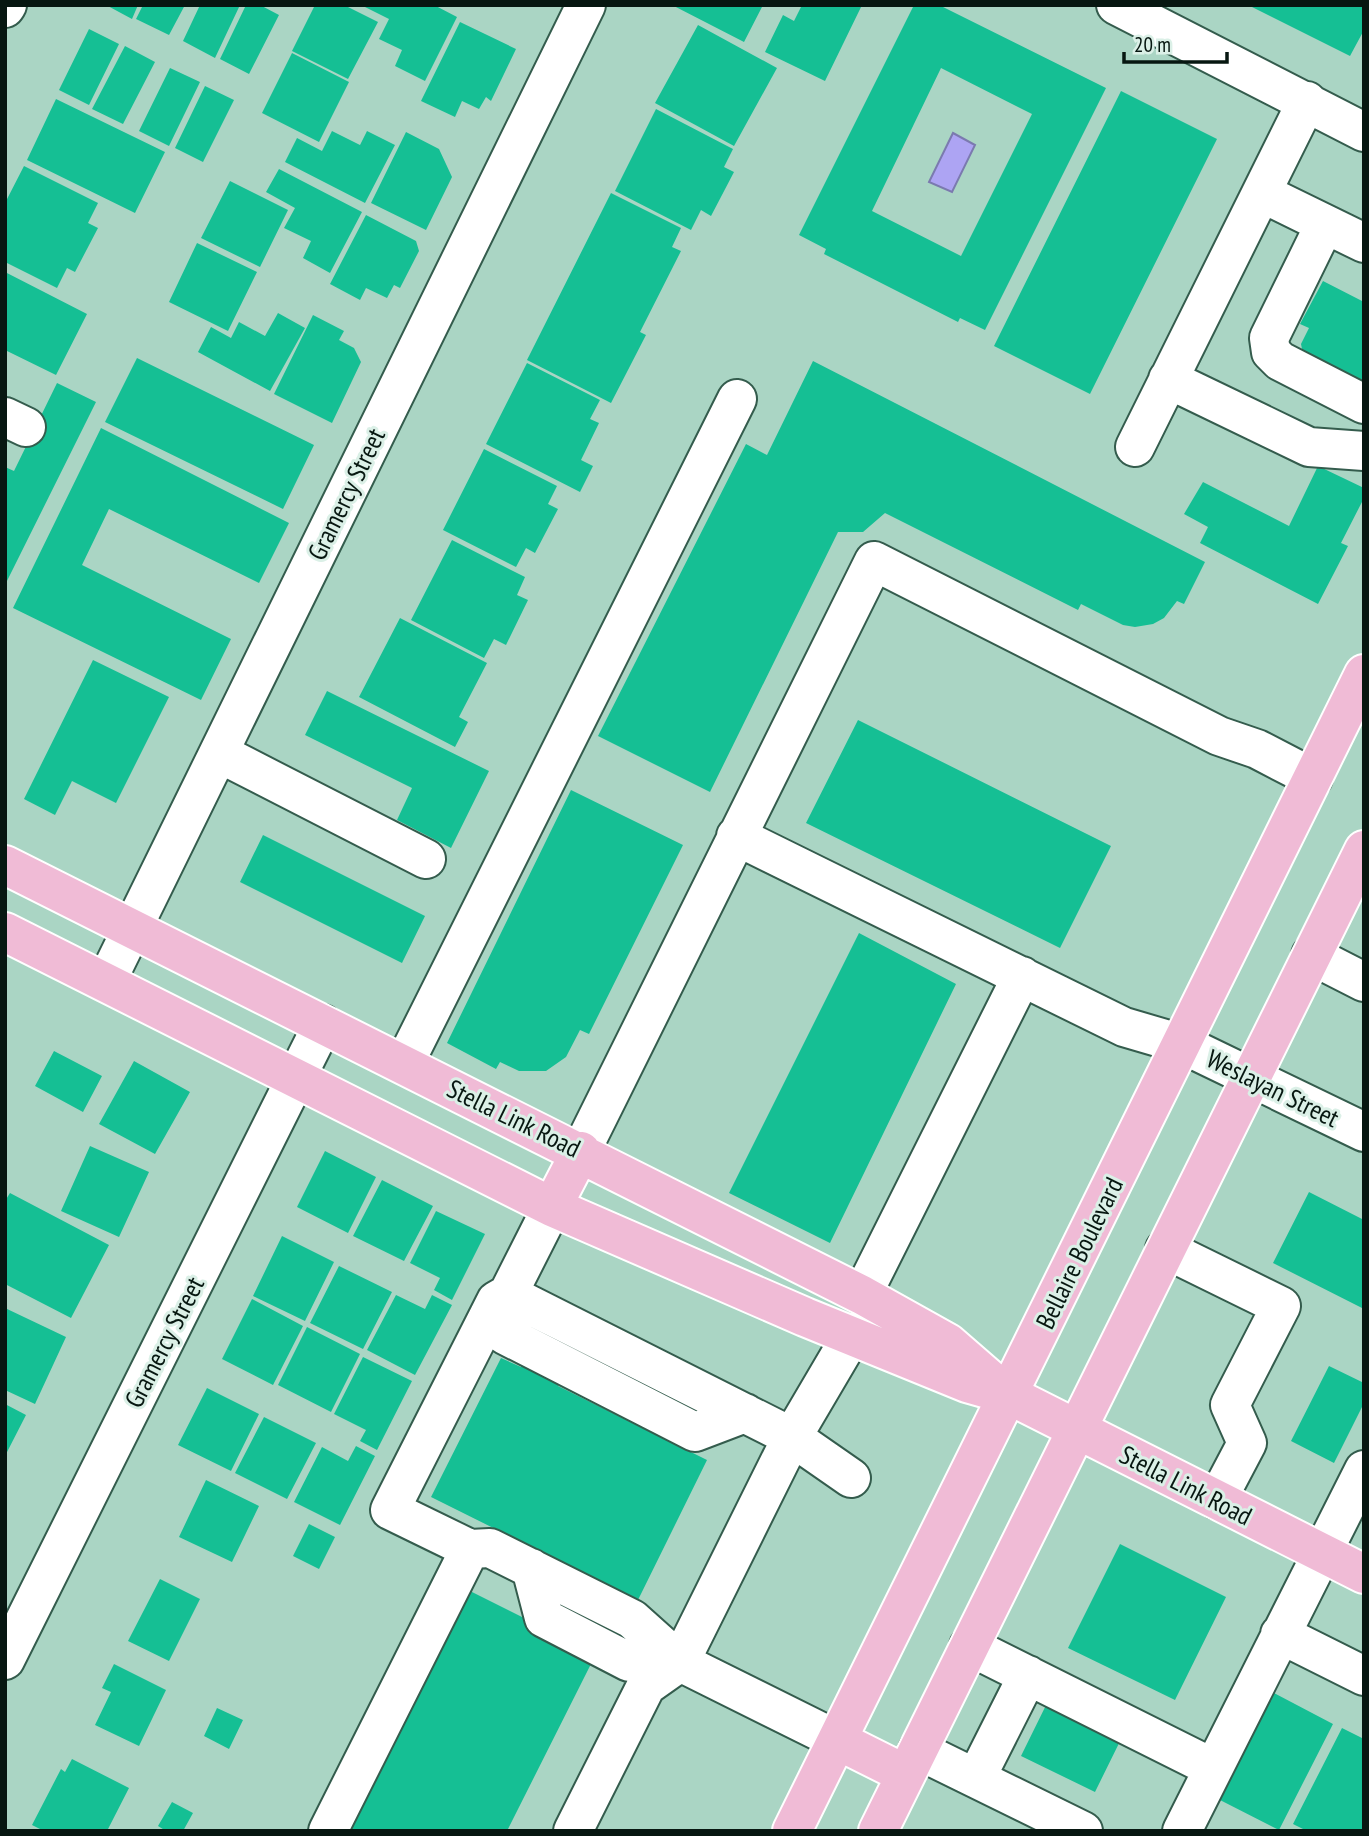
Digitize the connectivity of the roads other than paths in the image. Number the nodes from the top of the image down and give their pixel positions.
1 (586, 5) edge
2 (1116, 5) edge
3 (1307, 101) junction
4 (1364, 132) edge
5 (1262, 193) junction
6 (1325, 224) junction
7 (1364, 243) edge
8 (1168, 379) junction
9 (737, 399) dead end
10 (1364, 404) edge
11 (1135, 447) dead end
12 (1364, 451) edge
13 (1364, 674) edge
14 (219, 753) junction
15 (1313, 778) junction
16 (736, 836) junction
17 (1364, 850) edge
18 (426, 859) dead end
19 (5, 865) edge
20 (132, 930) junction
21 (5, 932) edge
22 (1311, 955) junction
23 (1022, 976) junction
24 (106, 982) junction
25 (1364, 982) edge
26 (323, 1024) junction
27 (1182, 1044) junction
28 (404, 1064) junction
29 (1250, 1077) junction
30 (297, 1078) junction
31 (1364, 1132) edge
32 (581, 1151) junction
33 (552, 1207) junction
34 (1165, 1249) junction
35 (862, 1295) junction
36 (502, 1297) junction
37 (852, 1335) junction
38 (1009, 1395) junction
39 (1076, 1429) junction
40 (792, 1437) junction
41 (851, 1478) dead end
42 (1360, 1487) edge
43 (1217, 1500) junction
44 (470, 1549) junction
45 (1320, 1552) junction
46 (531, 1568) junction
47 (1364, 1574) edge
48 (1280, 1634) junction
49 (969, 1646) junction
50 (5, 1660) edge
51 (680, 1662) junction
52 (1028, 1675) junction
53 (1364, 1676) edge
54 (837, 1740) junction
55 (912, 1762) junction
56 (1213, 1768) junction
57 (976, 1778) junction
58 (887, 1828) edge
59 (328, 1831) edge
60 (573, 1831) edge
61 (792, 1831) edge
62 (1083, 1831) edge
63 (1182, 1831) edge

1 - 14 street, Gramercy Street
2 - 3 street
3 - 4 street
3 - 5 street
5 - 6 street
5 - 8 street
6 - 7 street
6 - 10 street
8 - 11 street
8 - 12 street
9 - 28 street
13 - 15 main road, Bellaire Boulevard
14 - 18 street
14 - 20 street, Gramercy Street
15 - 16 street
15 - 27 main road, Bellaire Boulevard
16 - 23 street, Weslayan Street
16 - 32 street
17 - 22 main road
19 - 20 main road, Stella Link Road
20 - 24 street, Gramercy Street
20 - 26 main road, Stella Link Road
21 - 24 main road, Stella Link Road
22 - 25 street
22 - 29 main road
23 - 27 street, Weslayan Street
23 - 35 street
24 - 30 main road, Stella Link Road
26 - 28 main road, Stella Link Road
26 - 30 street, Gramercy Street
27 - 29 street, Weslayan Street
27 - 38 main road, Bellaire Boulevard
28 - 32 main road, Stella Link Road
29 - 31 street, Weslayan Street
29 - 34 main road
30 - 33 main road, Stella Link Road
30 - 50 street, Gramercy Street
32 - 33 main road
32 - 35 main road, Stella Link Road
33 - 36 street
33 - 37 main road, Stella Link Road
34 - 39 main road
34 - 43 street
35 - 38 main road, Stella Link Road
36 - 40 street
36 - 44 street
37 - 38 main road, Stella Link Road
37 - 40 street
38 - 39 main road, Stella Link Road
38 - 54 main road, Bellaire Boulevard
39 - 43 main road, Stella Link Road
39 - 49 main road
40 - 41 street
40 - 51 street
42 - 45 street
43 - 45 main road, Stella Link Road
44 - 46 street
44 - 59 street
45 - 47 main road, Stella Link Road
45 - 48 street
46 - 51 street
46 - 51 street
48 - 53 street
48 - 56 street
49 - 52 street
49 - 55 main road
51 - 54 street
51 - 60 street
52 - 56 street
52 - 57 street
54 - 55 main road
54 - 61 main road, Bellaire Boulevard
55 - 57 street
55 - 58 main road
56 - 63 street
57 - 62 street

